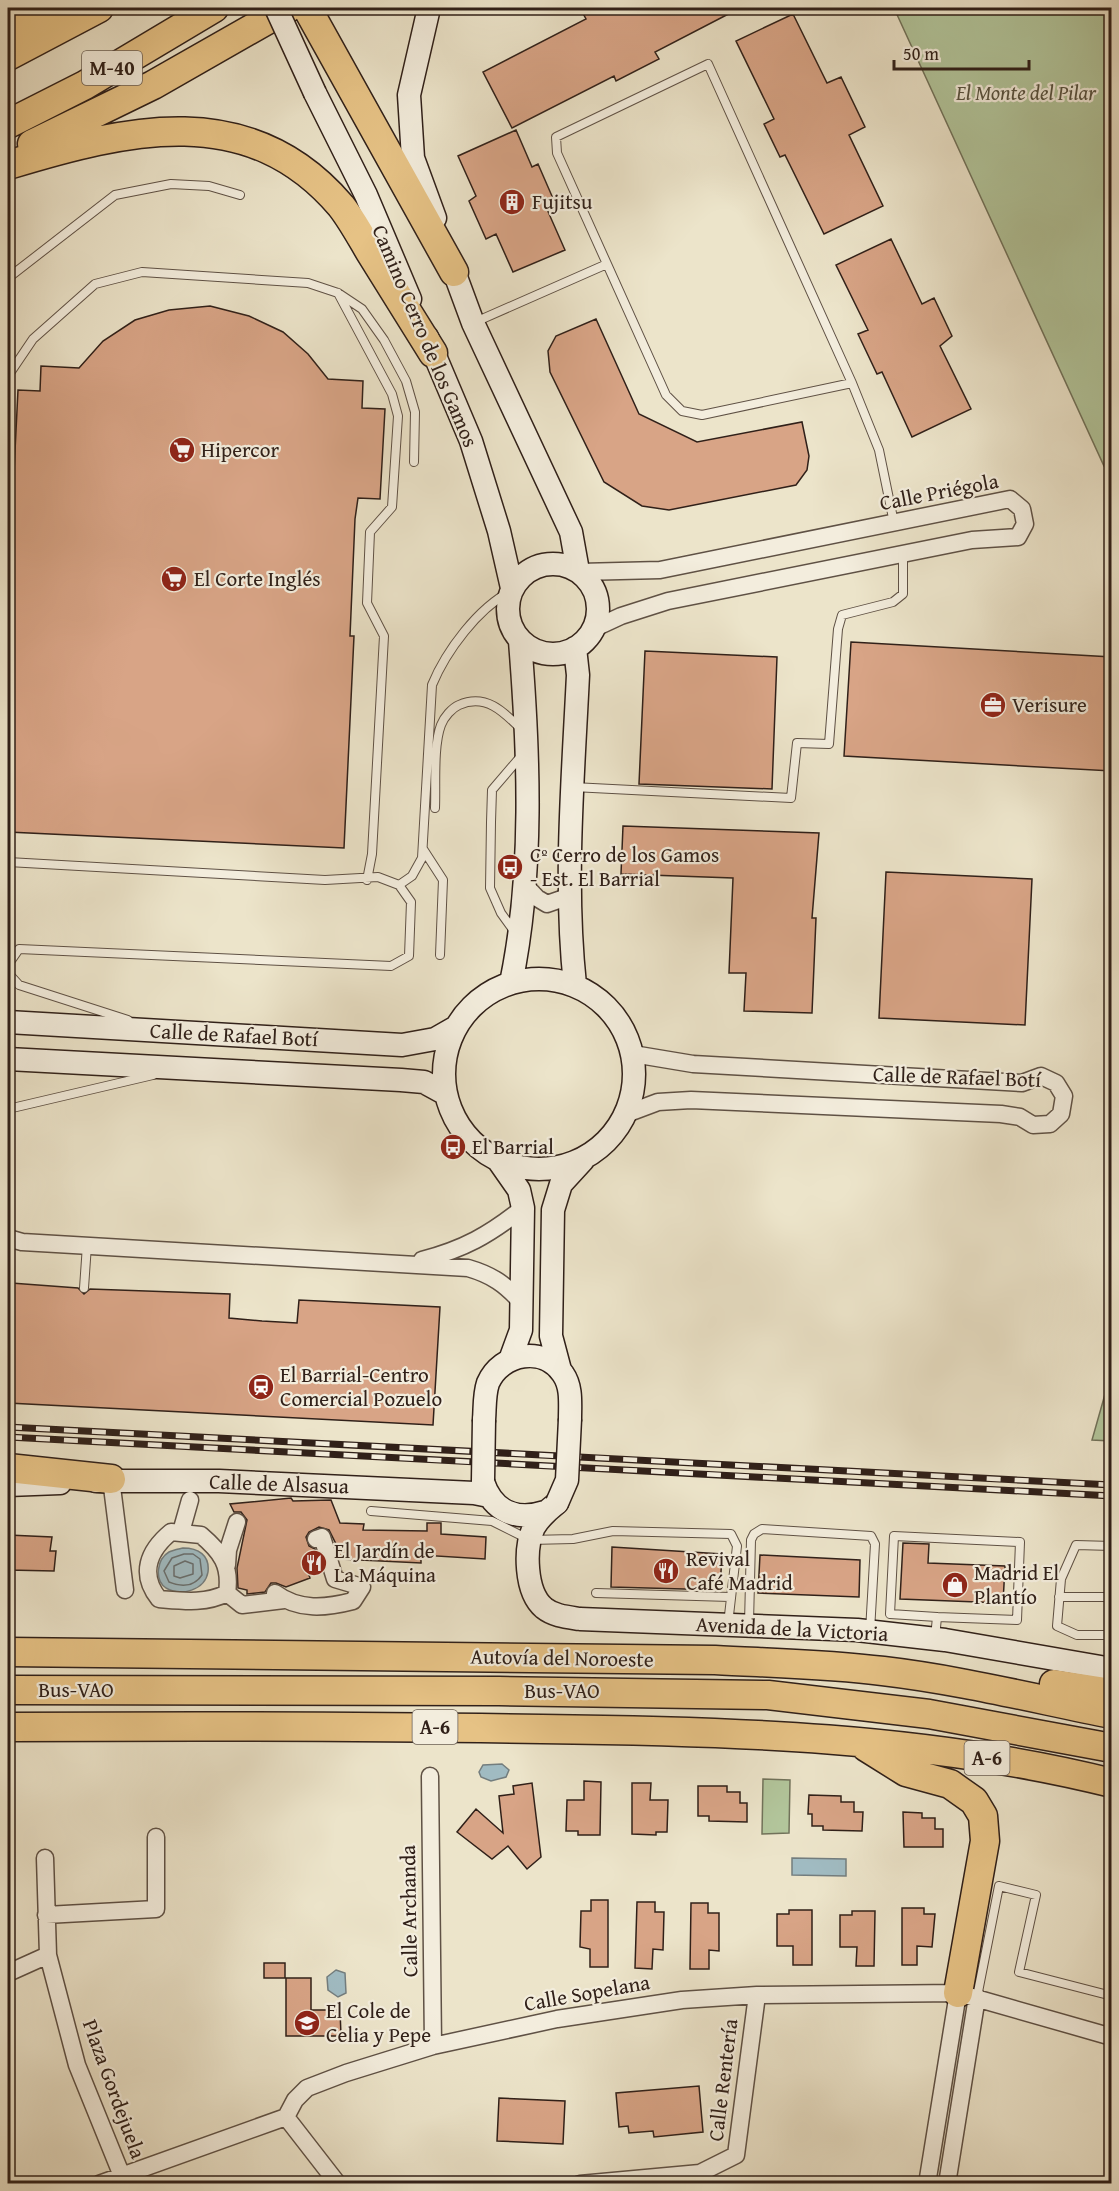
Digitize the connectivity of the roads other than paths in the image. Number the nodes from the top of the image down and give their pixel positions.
1 (19, 8) edge
2 (46, 8) edge
3 (99, 8) edge
4 (214, 8) edge
5 (276, 8) edge
6 (288, 8) edge
7 (307, 8) edge
8 (429, 8) edge
9 (8, 15) edge
10 (8, 30) edge
11 (8, 56) edge
12 (8, 124) edge
13 (8, 154) edge
14 (8, 165) edge
15 (240, 195) dead end
16 (607, 264) junction
17 (454, 272) junction
18 (8, 278) edge
19 (338, 293) junction
20 (473, 323) junction
21 (433, 353) junction
22 (8, 376) edge
23 (852, 383) junction
24 (414, 462) dead end
25 (894, 523) junction
26 (903, 555) junction
27 (579, 572) junction
28 (511, 589) junction
29 (593, 630) junction
30 (520, 640) junction
31 (575, 648) junction
32 (526, 741) junction
33 (573, 787) junction
34 (435, 808) dead end
35 (422, 848) junction
36 (8, 862) edge
37 (368, 880) junction
38 (523, 883) junction
39 (399, 885) junction
40 (570, 896) junction
41 (520, 939) junction
42 (440, 955) dead end
43 (511, 983) junction
44 (575, 986) junction
45 (8, 1022) edge
46 (456, 1027) junction
47 (162, 1031) junction
48 (357, 1043) junction
49 (633, 1054) junction
50 (8, 1059) edge
51 (201, 1068) junction
52 (446, 1094) junction
53 (8, 1109) edge
54 (626, 1114) junction
55 (587, 1157) junction
56 (498, 1160) junction
57 (524, 1208) junction
58 (8, 1238) edge
59 (87, 1245) junction
60 (406, 1264) junction
61 (84, 1288) dead end
62 (522, 1303) junction
63 (510, 1360) junction
64 (560, 1370) junction
65 (8, 1468) edge
66 (111, 1479) junction
67 (8, 1485) edge
68 (486, 1488) junction
69 (190, 1500) dead end
70 (551, 1508) junction
71 (371, 1511) dead end
72 (508, 1513) junction
73 (237, 1522) dead end
74 (181, 1532) junction
75 (316, 1539) dead end
76 (530, 1540) junction
77 (1112, 1546) edge
78 (227, 1565) junction
79 (125, 1590) dead end
80 (227, 1593) junction
81 (596, 1593) dead end
82 (730, 1597) junction
83 (1059, 1597) junction
84 (1112, 1597) edge
85 (738, 1624) junction
86 (936, 1628) junction
87 (870, 1632) junction
88 (1112, 1635) edge
89 (10, 1651) edge
90 (1112, 1669) edge
91 (975, 1685) junction
92 (8, 1690) edge
93 (1112, 1693) edge
94 (1112, 1714) edge
95 (8, 1726) edge
96 (862, 1744) junction
97 (1112, 1748) edge
98 (430, 1776) dead end
99 (1112, 1783) edge
100 (156, 1837) dead end
101 (45, 1858) dead end
102 (46, 1915) junction
103 (48, 1955) junction
104 (8, 1973) edge
105 (757, 1995) junction
106 (968, 1995) junction
107 (1112, 1996) edge
108 (1112, 2037) edge
109 (433, 2046) junction
110 (286, 2117) junction
111 (122, 2175) junction
112 (99, 2184) edge
113 (338, 2184) edge
114 (580, 2184) edge
115 (927, 2184) edge
116 (947, 2184) edge

1 - 9 highway
2 - 10 highway
3 - 11 highway, M-40
4 - 12 highway, M-40
5 - 21 street, Camino Cerro de los Gamos, bridge
6 - 13 highway
7 - 17 highway
8 - 17 street
14 - 21 highway
15 - 18 lane
16 - 20 lane
16 - 23 lane
16 - 23 lane
17 - 20 street
19 - 22 lane
19 - 24 lane
19 - 37 lane
20 - 27 street
21 - 28 street, Camino Cerro de los Gamos
23 - 25 lane
25 - 26 street, Calle Priégola
25 - 27 street, Calle Priégola
26 - 29 street, Calle Priégola
26 - 33 lane
27 - 28 street
27 - 29 street
28 - 30 street
28 - 35 lane
29 - 31 street
30 - 31 street
30 - 32 street
31 - 33 street
32 - 34 lane
32 - 38 street
32 - 41 lane
33 - 40 street
35 - 39 lane
35 - 42 lane
36 - 37 lane
37 - 39 lane
38 - 40 street
38 - 41 street
39 - 47 lane
40 - 44 street
41 - 43 street
43 - 44 street
43 - 46 street
44 - 49 street
45 - 47 street, Calle de Rafael Botí
46 - 48 street, Calle de Rafael Botí
46 - 52 street
47 - 48 street, Calle de Rafael Botí
48 - 51 street
49 - 54 street
49 - 54 street, Calle de Rafael Botí
50 - 51 street, Calle de Rafael Botí
51 - 52 street, Calle de Rafael Botí
51 - 53 lane
52 - 56 street
54 - 55 street
55 - 56 street
55 - 64 street
56 - 57 street
57 - 60 street
57 - 62 street
58 - 59 street
59 - 60 street
59 - 61 lane
60 - 62 street
62 - 63 street
63 - 64 street
63 - 68 street, bridge
64 - 70 street, bridge
65 - 66 highway
66 - 67 street, Calle de Alsasua
66 - 68 street, Calle de Alsasua
66 - 79 street
68 - 72 street
69 - 74 street
70 - 72 street
70 - 76 street
71 - 76 lane
72 - 76 street
73 - 78 street
74 - 78 street
74 - 80 street
75 - 80 street
76 - 82 lane
76 - 85 street, Avenida de la Victoria
77 - 83 lane
78 - 80 street
81 - 82 lane
82 - 85 lane
83 - 84 lane
83 - 88 lane
85 - 87 street, Avenida de la Victoria
85 - 87 lane
86 - 86 lane
86 - 87 street, Avenida de la Victoria
86 - 90 street, Avenida de la Victoria
89 - 91 highway, Autovía del Noroeste
91 - 93 highway
91 - 94 highway, Autovía del Noroeste
92 - 97 highway, Bus-VAO
95 - 96 highway, A-6
96 - 99 highway, A-6
96 - 106 highway
98 - 109 street, Calle Archanda
100 - 102 street
101 - 102 street, Plaza Gordejuela
102 - 103 street, Plaza Gordejuela
103 - 104 street
103 - 111 street, Plaza Gordejuela
105 - 106 street, Calle Sopelana
105 - 109 street, Calle Sopelana
105 - 114 street, Calle Rentería
106 - 107 lane
106 - 108 street, Calle Sopelana
106 - 115 street
106 - 116 street
109 - 110 street, Calle Sopelana
110 - 111 street
110 - 113 street
111 - 112 street

